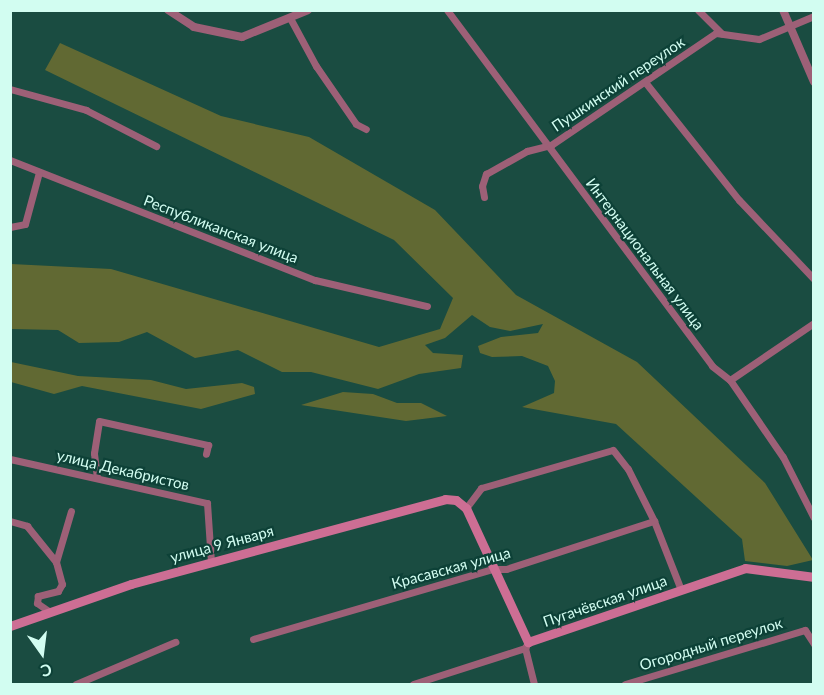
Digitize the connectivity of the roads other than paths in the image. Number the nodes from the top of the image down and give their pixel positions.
1 (168, 10) edge
2 (308, 10) edge
3 (447, 10) edge
4 (698, 10) edge
5 (783, 10) edge
6 (813, 16) edge
7 (290, 18) junction
8 (789, 26) junction
9 (721, 33) junction
10 (813, 81) edge
11 (645, 82) junction
12 (10, 89) edge
13 (366, 129) dead end
14 (156, 146) dead end
15 (551, 146) junction
16 (10, 160) edge
17 (39, 172) junction
18 (484, 197) dead end
19 (10, 227) edge
20 (813, 279) edge
21 (427, 306) dead end
22 (813, 323) edge
23 (730, 380) junction
24 (206, 454) dead end
25 (10, 459) edge
26 (97, 478) junction
27 (466, 507) junction
28 (71, 511) dead end
29 (813, 518) edge
30 (10, 521) edge
31 (654, 521) junction
32 (211, 561) junction
33 (56, 562) junction
34 (492, 569) junction
35 (813, 577) edge
36 (681, 590) junction
37 (50, 612) junction
38 (10, 626) edge
39 (254, 639) dead end
40 (175, 642) dead end
41 (813, 644) edge
42 (527, 645) junction
43 (76, 684) edge
44 (413, 684) edge
45 (534, 684) edge
46 (625, 684) edge

1 - 7 street
2 - 7 street
3 - 15 street, Интернациональная улица
4 - 9 street
5 - 8 street
6 - 8 street
7 - 13 street
8 - 9 street
8 - 10 street
9 - 11 street, Пушкинский переулок
11 - 15 street, Пушкинский переулок
11 - 20 street
12 - 14 street
15 - 18 street, Пушкинский переулок
15 - 23 street, Интернациональная улица
16 - 17 street, Республиканская улица
17 - 19 street
17 - 21 street, Республиканская улица
22 - 23 street
23 - 29 street, Интернациональная улица
24 - 26 street
25 - 26 street, улица Декабристов
26 - 32 street, улица Декабристов
27 - 31 street
27 - 32 main road, улица 9 Января
27 - 34 main road
28 - 33 street
30 - 33 street
31 - 34 street, Красавская улица
31 - 36 street
32 - 37 main road, улица 9 Января
33 - 37 street
34 - 39 street, Красавская улица
34 - 42 main road
35 - 36 main road, Пугачёвская улица
36 - 42 main road, Пугачёвская улица
37 - 38 main road, улица 9 Января
40 - 43 street
41 - 46 street, Огородный переулок
42 - 44 street, Пугачёвская улица
42 - 45 street

